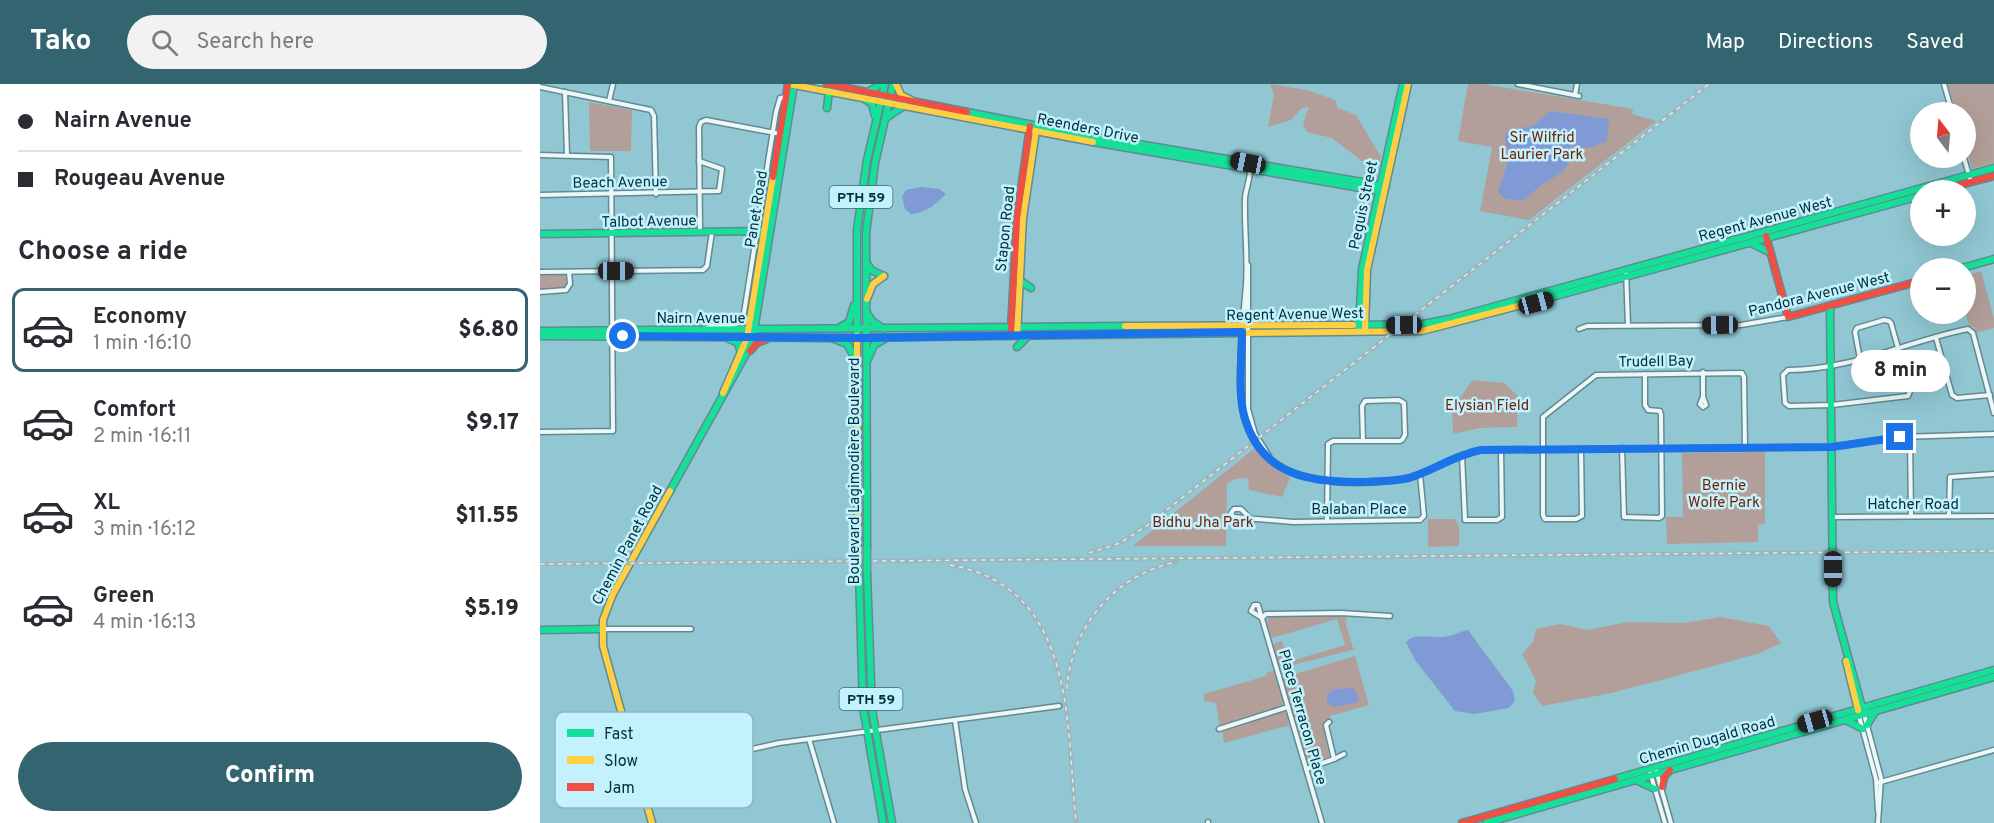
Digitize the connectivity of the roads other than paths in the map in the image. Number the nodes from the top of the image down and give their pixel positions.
1 (613, 84) edge
2 (791, 84) edge
3 (883, 84) edge
4 (895, 84) edge
5 (1403, 84) edge
6 (1408, 84) edge
7 (1518, 84) edge
8 (1577, 84) edge
9 (1944, 84) edge
10 (829, 86) edge
11 (540, 87) edge
12 (810, 88) junction
13 (565, 92) junction
14 (840, 94) junction
15 (864, 94) junction
16 (789, 98) junction
17 (881, 98) junction
18 (890, 100) junction
19 (609, 101) junction
20 (913, 101) junction
21 (1949, 102) edge
22 (905, 105) junction
23 (975, 116) junction
24 (885, 118) junction
25 (876, 120) junction
26 (1021, 128) junction
27 (1033, 128) junction
28 (772, 133) junction
29 (783, 135) junction
30 (1028, 139) junction
31 (540, 155) edge
32 (567, 155) junction
33 (699, 161) junction
34 (1250, 166) junction
35 (1967, 168) edge
36 (1994, 168) edge
37 (1969, 175) junction
38 (1994, 176) edge
39 (1970, 180) edge
40 (1976, 181) edge
41 (1382, 188) junction
42 (699, 193) junction
43 (611, 194) junction
44 (656, 194) junction
45 (540, 195) edge
46 (1910, 199) edge
47 (1020, 218) junction
48 (712, 232) junction
49 (700, 233) junction
50 (764, 233) junction
51 (540, 234) edge
52 (612, 234) junction
53 (1766, 235) junction
54 (1749, 242) junction
55 (1771, 253) junction
56 (1994, 259) edge
57 (865, 260) junction
58 (1016, 264) junction
59 (1976, 264) edge
60 (1626, 270) junction
61 (612, 271) junction
62 (540, 272) edge
63 (570, 272) junction
64 (1628, 278) junction
65 (1018, 279) junction
66 (1910, 284) edge
67 (1016, 288) junction
68 (1561, 288) junction
69 (540, 292) edge
70 (747, 294) junction
71 (857, 296) junction
72 (1556, 297) junction
73 (754, 301) junction
74 (1830, 306) junction
75 (865, 308) junction
76 (755, 314) junction
77 (1481, 314) junction
78 (1788, 316) junction
79 (1628, 325) junction
80 (1170, 327) junction
81 (732, 328) junction
82 (959, 328) junction
83 (1014, 328) junction
84 (837, 329) junction
85 (857, 329) junction
86 (866, 329) junction
87 (884, 329) junction
88 (1578, 329) dead end
89 (769, 330) junction
90 (1245, 330) junction
91 (1362, 330) junction
92 (540, 331) edge
93 (1131, 331) junction
94 (1191, 331) junction
95 (613, 333) junction
96 (704, 333) junction
97 (568, 334) junction
98 (751, 334) junction
99 (1166, 334) junction
100 (540, 336) edge
101 (1014, 336) junction
102 (1028, 336) junction
103 (719, 337) junction
104 (888, 337) junction
105 (959, 337) junction
106 (771, 338) junction
107 (832, 338) junction
108 (857, 338) junction
109 (866, 338) junction
110 (1936, 338) junction
111 (1017, 347) dead end
112 (1898, 349) junction
113 (741, 356) junction
114 (1860, 359) junction
115 (857, 363) junction
116 (866, 365) junction
117 (1831, 366) junction
118 (739, 370) junction
119 (1703, 372) junction
120 (1645, 374) junction
121 (731, 380) junction
122 (1990, 395) junction
123 (1703, 396) dead end
124 (1832, 405) junction
125 (1994, 413) edge
126 (540, 432) edge
127 (1994, 434) edge
128 (1910, 437) junction
129 (1363, 441) junction
130 (1745, 447) junction
131 (1832, 447) junction
132 (1622, 448) junction
133 (1661, 448) junction
134 (1501, 449) junction
135 (1542, 449) junction
136 (1581, 449) junction
137 (1462, 455) junction
138 (1420, 474) junction
139 (1994, 474) edge
140 (1327, 482) junction
141 (1911, 516) junction
142 (1948, 516) junction
143 (1994, 516) edge
144 (1832, 517) junction
145 (1250, 518) dead end
146 (1327, 522) junction
147 (1390, 616) dead end
148 (602, 629) junction
149 (691, 629) dead end
150 (540, 630) edge
151 (1994, 670) edge
152 (1994, 676) edge
153 (1856, 694) junction
154 (1059, 706) dead end
155 (1878, 706) junction
156 (1288, 707) junction
157 (1861, 711) junction
158 (620, 712) edge
159 (1843, 716) junction
160 (955, 720) junction
161 (1329, 722) dead end
162 (1865, 727) junction
163 (1218, 729) dead end
164 (874, 730) junction
165 (866, 732) junction
166 (809, 739) junction
167 (753, 749) edge
168 (1994, 750) edge
169 (1344, 754) dead end
170 (1334, 759) junction
171 (1305, 769) junction
172 (1671, 769) junction
173 (1653, 771) junction
174 (1630, 781) junction
175 (1879, 783) junction
176 (1659, 788) junction
177 (648, 808) edge
178 (1878, 820) edge
179 (652, 823) edge
180 (834, 823) edge
181 (883, 823) edge
182 (892, 823) edge
183 (976, 823) edge
184 (1322, 823) edge
185 (1462, 823) edge
186 (1486, 823) edge
187 (1665, 823) edge
188 (1671, 823) edge

1 - 19 street
2 - 12 main road, Reenders Drive
2 - 16 main road, Panet Road
3 - 15 main road
3 - 17 main road, Boulevard Lagimodière Boulevard / PTH 59
4 - 18 main road, Boulevard Lagimodière Boulevard / PTH 59
4 - 20 main road
5 - 41 main road, Peguis Street
6 - 41 main road, Peguis Street
7 - 8 street
9 - 21 street
10 - 12 main road, Reenders Drive
10 - 14 main road, Reenders Drive
10 - 14 main road
10 - 15 main road
11 - 13 street
12 - 16 main road
13 - 19 street
13 - 32 street
14 - 15 main road, Reenders Drive
15 - 17 main road, Reenders Drive
15 - 25 main road
16 - 28 street
16 - 29 main road, Panet Road
17 - 18 main road, Reenders Drive
17 - 25 main road, Boulevard Lagimodière Boulevard / PTH 59
18 - 20 main road, Reenders Drive
18 - 22 main road, Reenders Drive
18 - 24 main road, Boulevard Lagimodière Boulevard / PTH 59
19 - 44 street
20 - 23 main road, Reenders Drive
22 - 23 main road, Reenders Drive
22 - 24 main road
23 - 26 main road, Reenders Drive
23 - 27 main road, Reenders Drive
24 - 57 main road, Boulevard Lagimodière Boulevard / PTH 59
25 - 71 main road, Boulevard Lagimodière Boulevard / PTH 59
26 - 27 main road, Reenders Drive
26 - 30 main road
27 - 30 main road, Stapon Road
27 - 34 main road, Reenders Drive
27 - 47 main road, Stapon Road
28 - 29 street
28 - 33 street
28 - 50 street
29 - 50 main road, Panet Road
30 - 47 main road, Stapon Road
31 - 32 street
32 - 43 street
33 - 42 street
33 - 42 street
34 - 41 main road, Reenders Drive
34 - 90 street
35 - 37 street
36 - 37 main road, Regent Avenue West
37 - 39 street
37 - 53 main road, Regent Avenue West
38 - 40 main road
41 - 91 main road, Peguis Street
42 - 44 street, Beach Avenue
42 - 49 street
43 - 44 street, Beach Avenue
43 - 45 street, Beach Avenue
43 - 52 street
46 - 53 main road, Regent Avenue West
47 - 58 main road, Stapon Road
48 - 49 main road, Talbot Avenue
48 - 50 main road, Talbot Avenue
48 - 61 street
49 - 52 main road, Talbot Avenue
50 - 70 street
50 - 73 main road, Panet Road
50 - 76 main road, Panet Road
51 - 52 main road, Talbot Avenue
52 - 61 street
53 - 54 main road, Regent Avenue West
53 - 55 main road
53 - 60 main road, Regent Avenue West
54 - 55 main road
54 - 64 main road, Regent Avenue West
55 - 78 main road
56 - 59 main road
57 - 75 main road, Boulevard Lagimodière Boulevard / PTH 59
57 - 75 main road
58 - 65 main road, Stapon Road
58 - 67 main road, Stapon Road
60 - 64 street
60 - 68 main road, Regent Avenue West
61 - 63 street
61 - 95 street
62 - 63 street
63 - 69 street
64 - 72 main road, Regent Avenue West
64 - 79 street
65 - 67 main road, Stapon Road
65 - 67 main road
66 - 74 main road, Pandora Avenue West
67 - 83 main road, Stapon Road
67 - 83 main road, Stapon Road
68 - 72 main road
68 - 77 main road, Regent Avenue West
70 - 73 street
70 - 81 street
71 - 84 main road
71 - 85 main road, Boulevard Lagimodière Boulevard / PTH 59
72 - 77 main road, Regent Avenue West
73 - 76 main road, Panet Road
74 - 78 main road, Pandora Avenue West
74 - 117 main road
75 - 86 main road, Boulevard Lagimodière Boulevard / PTH 59
75 - 87 main road
76 - 81 main road
76 - 89 main road
76 - 98 main road, Panet Road
77 - 91 main road, Regent Avenue West
78 - 79 street, Pandora Avenue West
79 - 88 street, Pandora Avenue West
80 - 93 main road, Regent Avenue West
80 - 94 main road, Regent Avenue West
80 - 99 main road
81 - 96 main road, Nairn Avenue
81 - 98 main road, Nairn Avenue
82 - 83 main road, Regent Avenue West
82 - 87 main road, Regent Avenue West
82 - 105 main road
83 - 93 main road, Regent Avenue West
83 - 101 main road, Stapon Road
84 - 85 main road, Regent Avenue West
84 - 89 main road, Regent Avenue West
85 - 86 main road, Regent Avenue West
85 - 108 main road, Boulevard Lagimodière Boulevard / PTH 59
86 - 87 main road, Regent Avenue West
86 - 109 main road, Boulevard Lagimodière Boulevard / PTH 59
89 - 98 main road, Regent Avenue West
90 - 91 main road, Regent Avenue West
90 - 94 main road, Regent Avenue West
90 - 140 street
92 - 97 main road, Nairn Avenue
93 - 99 main road, Regent Avenue West
93 - 102 main road, Regent Avenue West
94 - 99 main road, Regent Avenue West
95 - 96 main road, Nairn Avenue
95 - 97 main road, Nairn Avenue
95 - 126 street
96 - 103 main road, Nairn Avenue
97 - 100 main road, Nairn Avenue
98 - 103 main road, Nairn Avenue
98 - 106 main road, Regent Avenue West
98 - 113 main road, Chemin Panet Road
98 - 118 main road, Chemin Panet Road
101 - 102 main road, Regent Avenue West
101 - 105 main road, Regent Avenue West
102 - 111 main road
103 - 113 main road
104 - 105 main road, Regent Avenue West
104 - 109 main road, Regent Avenue West
104 - 116 main road
106 - 107 main road, Regent Avenue West
106 - 118 main road
107 - 108 main road, Regent Avenue West
107 - 115 main road
108 - 109 main road, Regent Avenue West
108 - 115 main road, Boulevard Lagimodière Boulevard / PTH 59
109 - 116 main road, Boulevard Lagimodière Boulevard / PTH 59
110 - 112 street
110 - 122 street
110 - 122 street
112 - 114 street
112 - 114 street
112 - 124 street
113 - 121 main road, Chemin Panet Road
114 - 117 street
115 - 165 main road, Boulevard Lagimodière Boulevard / PTH 59, bridge
116 - 164 main road, Boulevard Lagimodière Boulevard / PTH 59, bridge
117 - 124 main road
117 - 124 street
118 - 121 main road, Chemin Panet Road
119 - 120 street, Trudell Bay
119 - 123 street
119 - 130 street, Trudell Bay
120 - 133 street
120 - 135 street, Trudell Bay
121 - 148 main road, Chemin Panet Road
122 - 125 street
124 - 131 main road
127 - 128 street
128 - 131 street
128 - 141 street
129 - 129 street
129 - 140 street
130 - 131 street
130 - 133 street
131 - 144 main road
132 - 133 street
132 - 133 street
132 - 136 street
134 - 135 street
134 - 137 street
134 - 137 street
135 - 136 street
135 - 136 street, Trudell Bay
137 - 138 street
138 - 140 street
138 - 146 street, Balaban Place
139 - 142 street
140 - 146 street
141 - 142 street, Hatcher Road
141 - 144 street, Hatcher Road
142 - 143 street, Hatcher Road
144 - 153 main road
145 - 146 street, Balaban Place
147 - 156 street, Place Terracon Place
148 - 149 street
148 - 150 main road
148 - 158 main road, Chemin Panet Road
151 - 155 main road, Chemin Dugald Road
152 - 155 main road, Chemin Dugald Road
153 - 155 main road
153 - 157 main road
153 - 159 main road
154 - 160 street
155 - 157 main road, Chemin Dugald Road
155 - 162 main road
156 - 163 street
156 - 171 street, Place Terracon Place
157 - 159 main road, Chemin Dugald Road
157 - 162 street
159 - 162 main road
159 - 172 main road, Chemin Dugald Road
159 - 173 main road, Chemin Dugald Road
160 - 164 street
160 - 183 street
161 - 170 street
162 - 175 street
164 - 165 street
164 - 182 main road, Boulevard Lagimodière Boulevard / PTH 59
165 - 166 street
165 - 181 main road, Boulevard Lagimodière Boulevard / PTH 59
166 - 167 street
166 - 180 street
168 - 175 street
169 - 170 street
170 - 171 street
171 - 184 street, Place Terracon Place
172 - 173 main road, Chemin Dugald Road
172 - 176 main road
173 - 174 main road, Chemin Dugald Road
173 - 176 street
173 - 185 main road, Chemin Dugald Road
174 - 176 main road
174 - 186 main road, Chemin Dugald Road
175 - 178 street
176 - 187 street
176 - 188 street
177 - 179 main road, Chemin Panet Road

